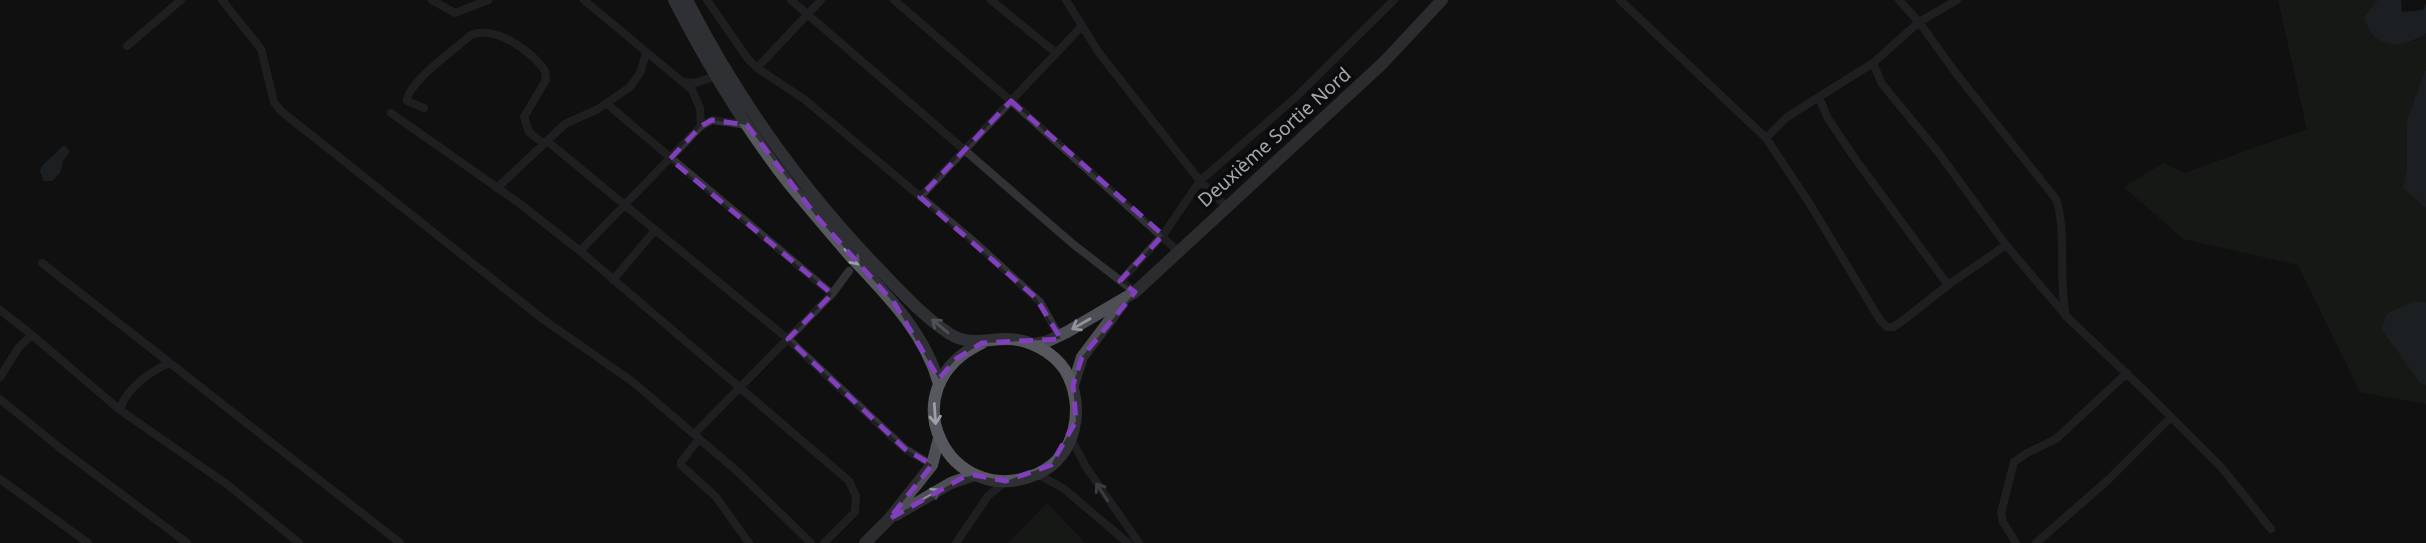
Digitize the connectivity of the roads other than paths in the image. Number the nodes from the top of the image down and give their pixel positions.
1 (181, 0) edge
2 (222, 0) edge
3 (432, 0) edge
4 (488, 0) edge
5 (584, 0) edge
6 (674, 0) edge
7 (687, 0) edge
8 (707, 0) edge
9 (791, 0) edge
10 (821, 0) edge
11 (894, 0) edge
12 (990, 0) edge
13 (1066, 0) edge
14 (1394, 0) edge
15 (1442, 0) edge
16 (1619, 0) edge
17 (1899, 0) edge
18 (1957, 0) edge
19 (807, 15) junction
20 (1919, 22) junction
21 (1082, 27) junction
22 (127, 46) dead end
23 (646, 53) junction
24 (1056, 53) junction
25 (1873, 63) junction
26 (757, 68) junction
27 (716, 76) junction
28 (684, 82) junction
29 (1819, 97) junction
30 (1011, 101) junction
31 (607, 104) junction
32 (424, 108) dead end
33 (391, 113) dead end
34 (747, 125) junction
35 (701, 126) junction
36 (1766, 138) junction
37 (545, 142) junction
38 (966, 150) junction
39 (670, 159) junction
40 (1200, 181) junction
41 (497, 188) junction
42 (920, 197) junction
43 (624, 205) junction
44 (1226, 206) junction
45 (654, 230) junction
46 (1163, 235) junction
47 (2006, 245) junction
48 (580, 251) junction
49 (1179, 252) junction
50 (42, 262) dead end
51 (849, 271) dead end
52 (613, 280) junction
53 (1121, 281) junction
54 (1948, 285) junction
55 (832, 294) junction
56 (1131, 295) junction
57 (0, 310) edge
58 (2067, 317) junction
59 (32, 335) junction
60 (1059, 336) junction
61 (788, 339) junction
62 (982, 342) junction
63 (1034, 344) junction
64 (169, 363) junction
65 (2127, 373) junction
66 (0, 377) edge
67 (939, 384) junction
68 (1073, 385) junction
69 (739, 386) junction
70 (0, 399) edge
71 (120, 410) junction
72 (2171, 417) junction
73 (697, 437) junction
74 (939, 438) junction
75 (1071, 438) junction
76 (932, 465) junction
77 (1037, 474) junction
78 (974, 475) junction
79 (0, 479) edge
80 (1006, 481) junction
81 (889, 519) junction
82 (2272, 529) dead end
83 (88, 543) edge
84 (187, 543) edge
85 (299, 543) edge
86 (400, 543) edge
87 (749, 543) edge
88 (811, 543) edge
89 (824, 543) edge
90 (865, 543) edge
91 (956, 543) edge
92 (1128, 543) edge
93 (1139, 543) edge
94 (2016, 543) edge
95 (2035, 543) edge

1 - 22 street
2 - 73 street
3 - 4 street
5 - 23 street
6 - 27 highway
62 -> 7 highway
8 - 26 street
9 - 19 street
10 - 19 street
11 - 30 street
12 - 24 street
13 - 21 street
14 - 40 street
15 - 44 main road, Deuxième Sortie Nord
16 - 36 street
17 - 20 street
18 - 20 street
19 - 26 street
19 - 38 street
20 - 25 street
20 - 58 street
21 - 24 street
21 - 40 street
23 - 28 street
23 - 31 street
24 - 30 street
25 - 29 street
25 - 47 street
26 - 42 street
27 - 28 street
27 - 34 highway
28 - 35 street
29 - 36 street
29 - 54 street
30 - 38 street
30 - 46 street
31 - 37 street
31 - 39 street
32 - 37 street
33 - 41 street
34 - 35 street
34 -> 67 highway
35 - 39 street
36 - 54 street
37 - 41 street
37 - 43 street
38 - 42 street
38 - 53 street
39 - 43 street
39 - 55 street
40 - 44 street
40 - 46 street
41 - 48 street
42 - 60 street
43 - 45 street
43 - 48 street
44 - 49 main road, Deuxième Sortie Nord
45 - 52 street
45 - 61 street
46 - 49 street
46 - 53 street
47 - 54 street
47 - 58 street
48 - 52 street
49 - 56 main road, Deuxième Sortie Nord
50 - 64 street
51 - 55 street
52 - 69 street
53 - 56 street
55 - 61 street
56 -> 60 main road, Deuxième Sortie Nord
56 - 68 main road, Deuxième Sortie Nord
57 - 59 street
58 - 65 street
59 - 66 street
59 - 71 street
60 - 63 main road, Deuxième Sortie Nord
61 - 69 street
61 - 76 street
62 - 63 highway
62 - 67 highway
63 - 68 highway
64 - 71 street
64 - 86 street
65 - 72 street
65 - 94 street
67 -> 74 highway
68 - 75 highway
69 - 73 street
69 - 89 street
70 - 84 street
71 - 85 street
72 - 82 street
72 - 95 street
73 - 87 street
73 - 88 street
74 - 76 main road
74 - 78 highway
75 - 77 highway
93 -> 75 street
76 - 81 main road
77 - 80 highway
77 - 92 street
78 - 80 highway
81 -> 78 main road
79 - 83 street
80 - 91 street
81 - 90 main road

